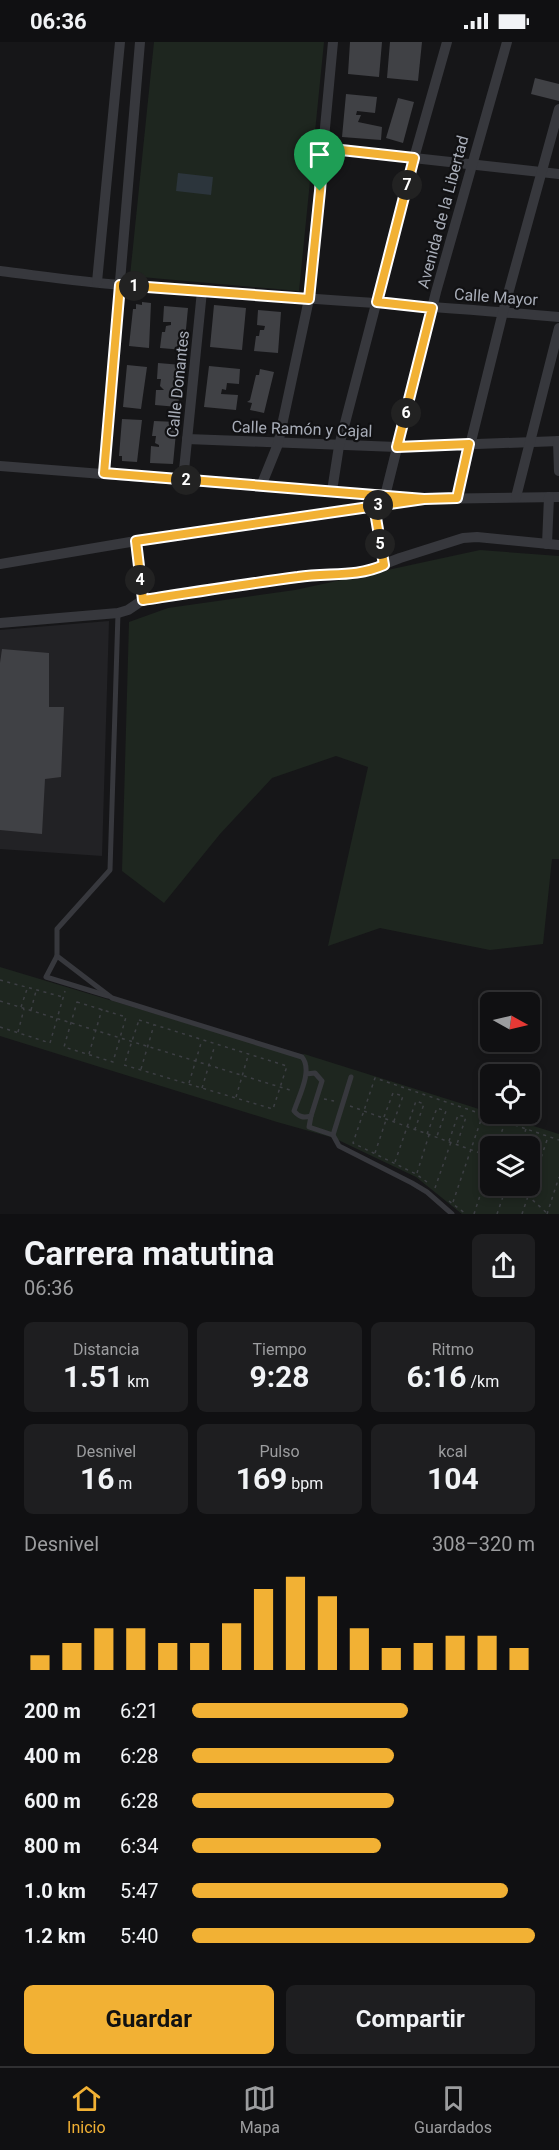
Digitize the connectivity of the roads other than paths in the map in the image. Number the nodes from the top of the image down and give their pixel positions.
1 (120, 42) edge
2 (140, 42) edge
3 (333, 42) edge
4 (447, 42) edge
5 (507, 42) edge
6 (559, 109) edge
7 (323, 148) junction
8 (414, 158) junction
9 (471, 165) junction
10 (542, 172) junction
11 (559, 174) edge
12 (0, 271) edge
13 (97, 282) junction
14 (120, 285) junction
15 (202, 291) junction
16 (309, 299) junction
17 (377, 302) junction
18 (432, 308) junction
19 (503, 312) junction
20 (559, 317) edge
21 (559, 328) edge
22 (187, 439) junction
23 (530, 441) junction
24 (558, 441) edge
25 (278, 444) junction
26 (469, 444) junction
27 (339, 446) junction
28 (397, 447) junction
29 (0, 466) edge
30 (559, 471) edge
31 (104, 473) junction
32 (183, 480) junction
33 (261, 486) junction
34 (332, 491) junction
35 (385, 496) junction
36 (516, 497) junction
37 (554, 497) edge
38 (457, 498) junction
39 (424, 499) junction
40 (136, 541) junction
41 (547, 544) junction
42 (559, 545) edge
43 (0, 564) edge
44 (143, 600) junction
45 (118, 613) junction
46 (0, 623) edge
47 (57, 956) junction
48 (112, 998) junction
49 (306, 1074) junction
50 (351, 1077) dead end
51 (310, 1116) junction
52 (333, 1135) junction
53 (452, 1214) edge

1 - 13 street
2 - 14 street
3 - 7 street
4 - 8 street
5 - 9 street, Avenida de la Libertad
6 - 10 street
7 - 8 street
7 - 16 street
8 - 9 street
8 - 17 street
9 - 10 street
9 - 18 street, Avenida de la Libertad
10 - 11 street
10 - 19 street
12 - 13 street, Calle Mayor
13 - 14 street, Calle Mayor
14 - 15 street, Calle Mayor
14 - 31 street
15 - 16 street, Calle Mayor
15 - 22 street, Calle Donantes
16 - 17 street, Calle Mayor
16 - 25 street
17 - 18 street, Calle Mayor
17 - 27 street
18 - 19 street, Calle Mayor
18 - 28 street, Avenida de la Libertad
19 - 20 street, Calle Mayor
19 - 26 street
21 - 23 street
22 - 25 street, Calle Ramón y Cajal
22 - 32 street, Calle Donantes
23 - 24 street, Calle Ramón y Cajal
23 - 26 street, Calle Ramón y Cajal
23 - 36 street
24 - 30 street
25 - 27 street, Calle Ramón y Cajal
25 - 33 street
26 - 28 street, Calle Ramón y Cajal
26 - 38 street
27 - 28 street, Calle Ramón y Cajal
27 - 34 street
28 - 35 street, Avenida de la Libertad
29 - 31 street
31 - 32 street
32 - 33 street
33 - 34 street
34 - 35 street
35 - 39 street
36 - 37 street
36 - 38 street
37 - 41 street
38 - 39 street
39 - 40 street
40 - 43 street
40 - 44 street
41 - 42 street
41 - 44 street
44 - 45 street
45 - 46 street
45 - 47 lane
47 - 48 lane
47 - 48 lane
48 - 49 lane
49 - 51 lane
49 - 51 lane
50 - 52 lane
51 - 52 lane
52 - 53 lane

